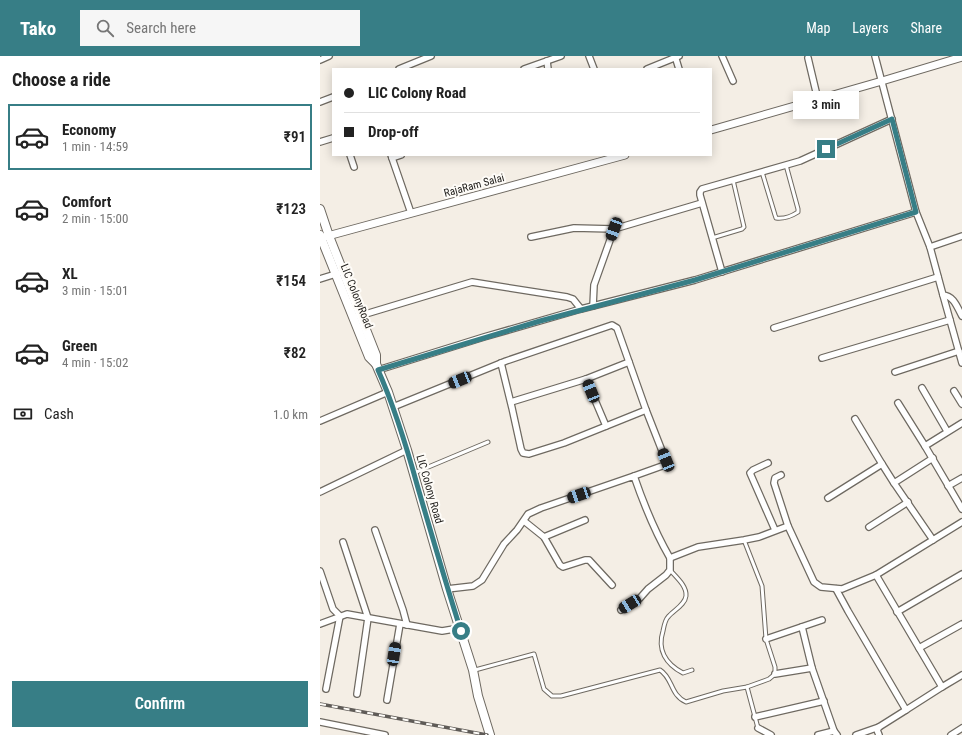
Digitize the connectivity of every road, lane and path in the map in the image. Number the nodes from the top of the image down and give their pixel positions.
1 (329, 56) edge
2 (430, 56) edge
3 (561, 56) edge
4 (589, 56) edge
5 (676, 56) edge
6 (722, 56) edge
7 (875, 56) edge
8 (962, 57) edge
9 (808, 58) dead end
10 (320, 60) edge
11 (547, 61) junction
12 (401, 68) edge
13 (527, 68) edge
14 (548, 68) edge
15 (594, 68) edge
16 (649, 68) edge
17 (679, 68) edge
18 (733, 81) dead end
19 (882, 81) junction
20 (332, 97) edge
21 (818, 100) junction
22 (320, 102) edge
23 (892, 119) junction
24 (712, 130) edge
25 (332, 138) edge
26 (320, 142) edge
27 (350, 156) edge
28 (391, 156) edge
29 (621, 156) edge
30 (786, 165) junction
31 (354, 167) dead end
32 (762, 172) junction
33 (732, 180) junction
34 (702, 203) junction
35 (320, 209) edge
36 (916, 212) junction
37 (411, 213) junction
38 (614, 229) junction
39 (962, 236) edge
40 (323, 237) edge
41 (531, 237) dead end
42 (712, 238) junction
43 (930, 247) junction
44 (339, 272) junction
45 (722, 272) junction
46 (938, 277) junction
47 (320, 279) edge
48 (943, 295) junction
49 (593, 306) junction
50 (581, 309) junction
51 (357, 316) junction
52 (962, 316) edge
53 (950, 320) junction
54 (774, 328) dead end
55 (959, 351) junction
56 (822, 358) dead end
57 (628, 362) junction
58 (500, 363) junction
59 (962, 363) edge
60 (377, 367) junction
61 (895, 372) dead end
62 (586, 379) junction
63 (922, 388) dead end
64 (954, 391) dead end
65 (388, 392) junction
66 (511, 402) junction
67 (898, 403) dead end
68 (962, 404) edge
69 (393, 407) junction
70 (646, 410) junction
71 (855, 419) dead end
72 (320, 421) edge
73 (962, 423) edge
74 (606, 426) junction
75 (947, 431) junction
76 (488, 442) dead end
77 (925, 446) junction
78 (407, 450) junction
79 (933, 458) junction
80 (768, 463) dead end
81 (882, 464) junction
82 (414, 474) junction
83 (781, 475) dead end
84 (634, 476) junction
85 (962, 478) edge
86 (894, 483) junction
87 (948, 486) junction
88 (320, 492) edge
89 (828, 498) dead end
90 (908, 502) junction
91 (962, 509) edge
92 (585, 520) dead end
93 (524, 521) junction
94 (962, 522) edge
95 (788, 526) junction
96 (869, 527) dead end
97 (375, 530) dead end
98 (775, 530) junction
99 (544, 537) junction
100 (744, 540) junction
101 (933, 540) junction
102 (343, 542) dead end
103 (670, 558) junction
104 (670, 570) junction
105 (320, 571) edge
106 (962, 574) edge
107 (876, 575) junction
108 (612, 585) dead end
109 (447, 589) junction
110 (836, 589) junction
111 (621, 610) dead end
112 (897, 612) junction
113 (340, 616) junction
114 (368, 618) junction
115 (822, 620) dead end
116 (320, 624) edge
117 (400, 624) junction
118 (962, 624) edge
119 (407, 625) junction
120 (802, 626) junction
121 (460, 628) junction
122 (766, 639) junction
123 (919, 648) junction
124 (812, 668) junction
125 (473, 670) junction
126 (692, 670) dead end
127 (775, 674) junction
128 (962, 675) edge
129 (747, 686) junction
130 (942, 687) junction
131 (326, 689) dead end
132 (356, 694) dead end
133 (387, 700) dead end
134 (824, 701) junction
135 (906, 710) junction
136 (755, 717) junction
137 (320, 722) edge
138 (879, 727) junction
139 (758, 728) joint
140 (962, 728) edge
141 (836, 733) edge
142 (385, 735) edge
143 (490, 735) edge
144 (770, 735) edge
145 (818, 735) edge
146 (856, 735) edge
147 (879, 735) edge
148 (951, 735) edge

1 - 10 street
2 - 12 street
3 - 11 street
4 - 15 street
5 - 16 street
5 - 17 street
6 - 18 street
7 - 19 street
8 - 19 street
9 - 21 street
11 - 13 street
11 - 14 street
19 - 21 street
19 - 23 street
20 - 22 street
21 - 24 street
23 - 30 street
23 - 36 street
25 - 26 street
27 - 31 street
28 - 37 street
29 - 37 street, RajaRam Salai
30 - 32 street
30 - 32 lane
32 - 33 street
33 - 34 street
33 - 42 lane
34 - 38 street
34 - 42 street
35 - 40 main road
36 - 43 street
36 - 45 street
37 - 40 street, RajaRam Salai
38 - 41 street
38 - 49 street
39 - 43 street
40 - 44 main road, LIC ColonyRoad
42 - 45 street
43 - 46 street
44 - 47 street
44 - 51 main road, LIC ColonyRoad
45 - 49 street
46 - 48 street
46 - 54 street
48 - 52 street
48 - 53 street
49 - 50 street
50 - 51 street
50 - 60 street
51 - 60 main road, LIC ColonyRoad
53 - 55 street
53 - 56 street
55 - 59 street
55 - 61 street
57 - 58 street
57 - 62 street
57 - 70 street
58 - 66 street
58 - 69 street
60 - 65 main road, LIC Colony Road
62 - 66 street
62 - 74 street
63 - 75 street
64 - 68 street
65 - 69 main road, LIC Colony Road
65 - 72 street
66 - 74 street
67 - 77 street
69 - 78 main road, LIC Colony Road
70 - 74 street
70 - 84 street
71 - 81 street
73 - 75 street
75 - 77 street
76 - 82 lane
77 - 79 street
78 - 82 main road, LIC Colony Road
78 - 88 street
79 - 86 street
79 - 87 street
80 - 98 street
81 - 86 street
81 - 89 street
82 - 109 main road, LIC Colony Road
83 - 95 street
84 - 93 street
84 - 103 street
85 - 87 street
86 - 90 street
87 - 91 street
90 - 96 street
90 - 101 street
92 - 99 street
93 - 99 street
93 - 109 street
94 - 101 street
95 - 98 street
95 - 110 street
97 - 119 street
98 - 100 street
99 - 108 street
100 - 103 street
100 - 122 lane
101 - 107 street
102 - 114 street
103 - 104 street
104 - 111 street
104 - 126 lane
105 - 113 street
106 - 112 street
107 - 110 street
107 - 112 street
109 - 121 main road, LIC Colony Road
110 - 135 street
112 - 123 street
113 - 114 street
113 - 116 street
113 - 131 street
114 - 117 street
114 - 132 street
115 - 120 street
117 - 119 street
117 - 133 street
118 - 123 street
119 - 121 street
120 - 122 street
120 - 124 street
121 - 125 main road, LIC Colony Road
122 - 127 lane
123 - 130 street
124 - 127 street
124 - 134 street
125 - 129 lane
125 - 143 main road, LIC Colony Road
127 - 129 lane
128 - 130 street
129 - 136 lane
130 - 135 street
134 - 136 street
134 - 141 street
135 - 138 street
136 - 139 lane
137 - 142 street
138 - 146 street
138 - 147 street
139 - 144 street
140 - 148 street
141 - 145 street

